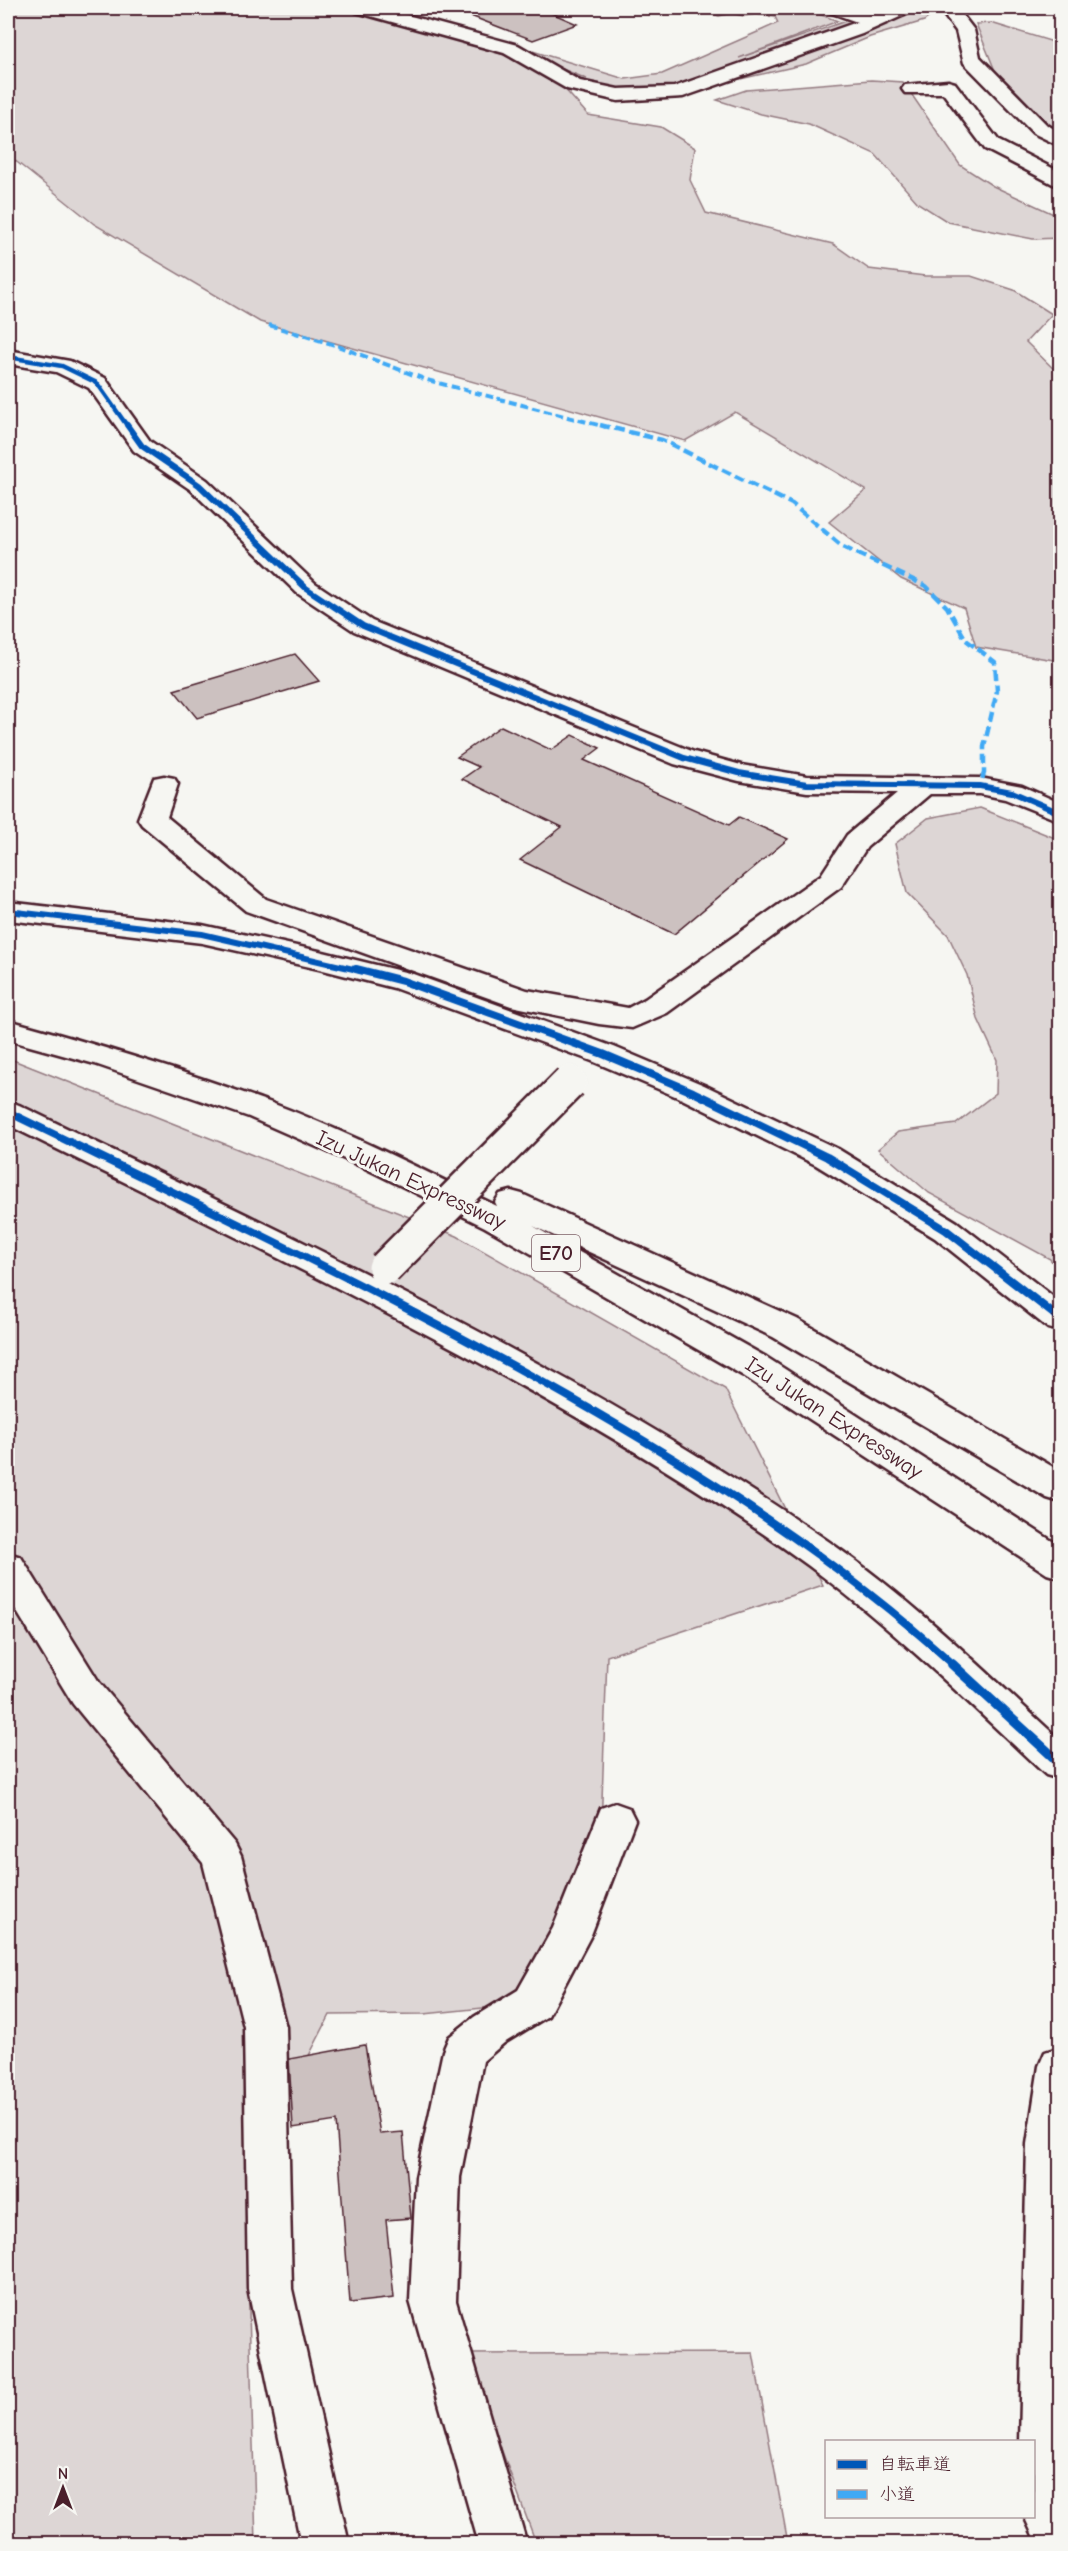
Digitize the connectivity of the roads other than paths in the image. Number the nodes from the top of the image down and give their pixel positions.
1 (362, 8) edge
2 (835, 8) edge
3 (905, 8) edge
4 (950, 10) dead end
5 (874, 22) junction
6 (912, 89) dead end
7 (1060, 140) edge
8 (1060, 180) edge
9 (8, 357) edge
10 (165, 784) dead end
11 (925, 784) junction
12 (1060, 813) edge
13 (8, 911) edge
14 (514, 1010) junction
15 (8, 1016) edge
16 (8, 1030) edge
17 (603, 1054) junction
18 (8, 1112) edge
19 (511, 1202) junction
20 (378, 1279) junction
21 (1060, 1319) edge
22 (1060, 1488) edge
23 (1060, 1537) edge
24 (1060, 1564) edge
25 (8, 1567) edge
26 (1060, 1762) edge
27 (615, 1820) dead end
28 (1060, 2066) edge
29 (1060, 2540) edge
30 (325, 2544) edge
31 (503, 2544) edge

1 - 5 main road
2 - 5 main road
3 - 5 main road
4 - 7 main road
6 - 8 main road
9 - 11 main road
10 - 14 main road
11 - 12 main road
11 - 14 main road
13 - 14 main road
14 - 17 main road
15 - 19 main road, Izu Jukan Expressway / E70
16 - 24 main road, Izu Jukan Expressway / E70
17 - 20 main road, bridge
17 - 21 main road
18 - 20 main road
19 - 22 main road
19 - 23 main road, Izu Jukan Expressway / E70
20 - 26 main road
25 - 30 main road
27 - 31 main road
28 - 29 main road

